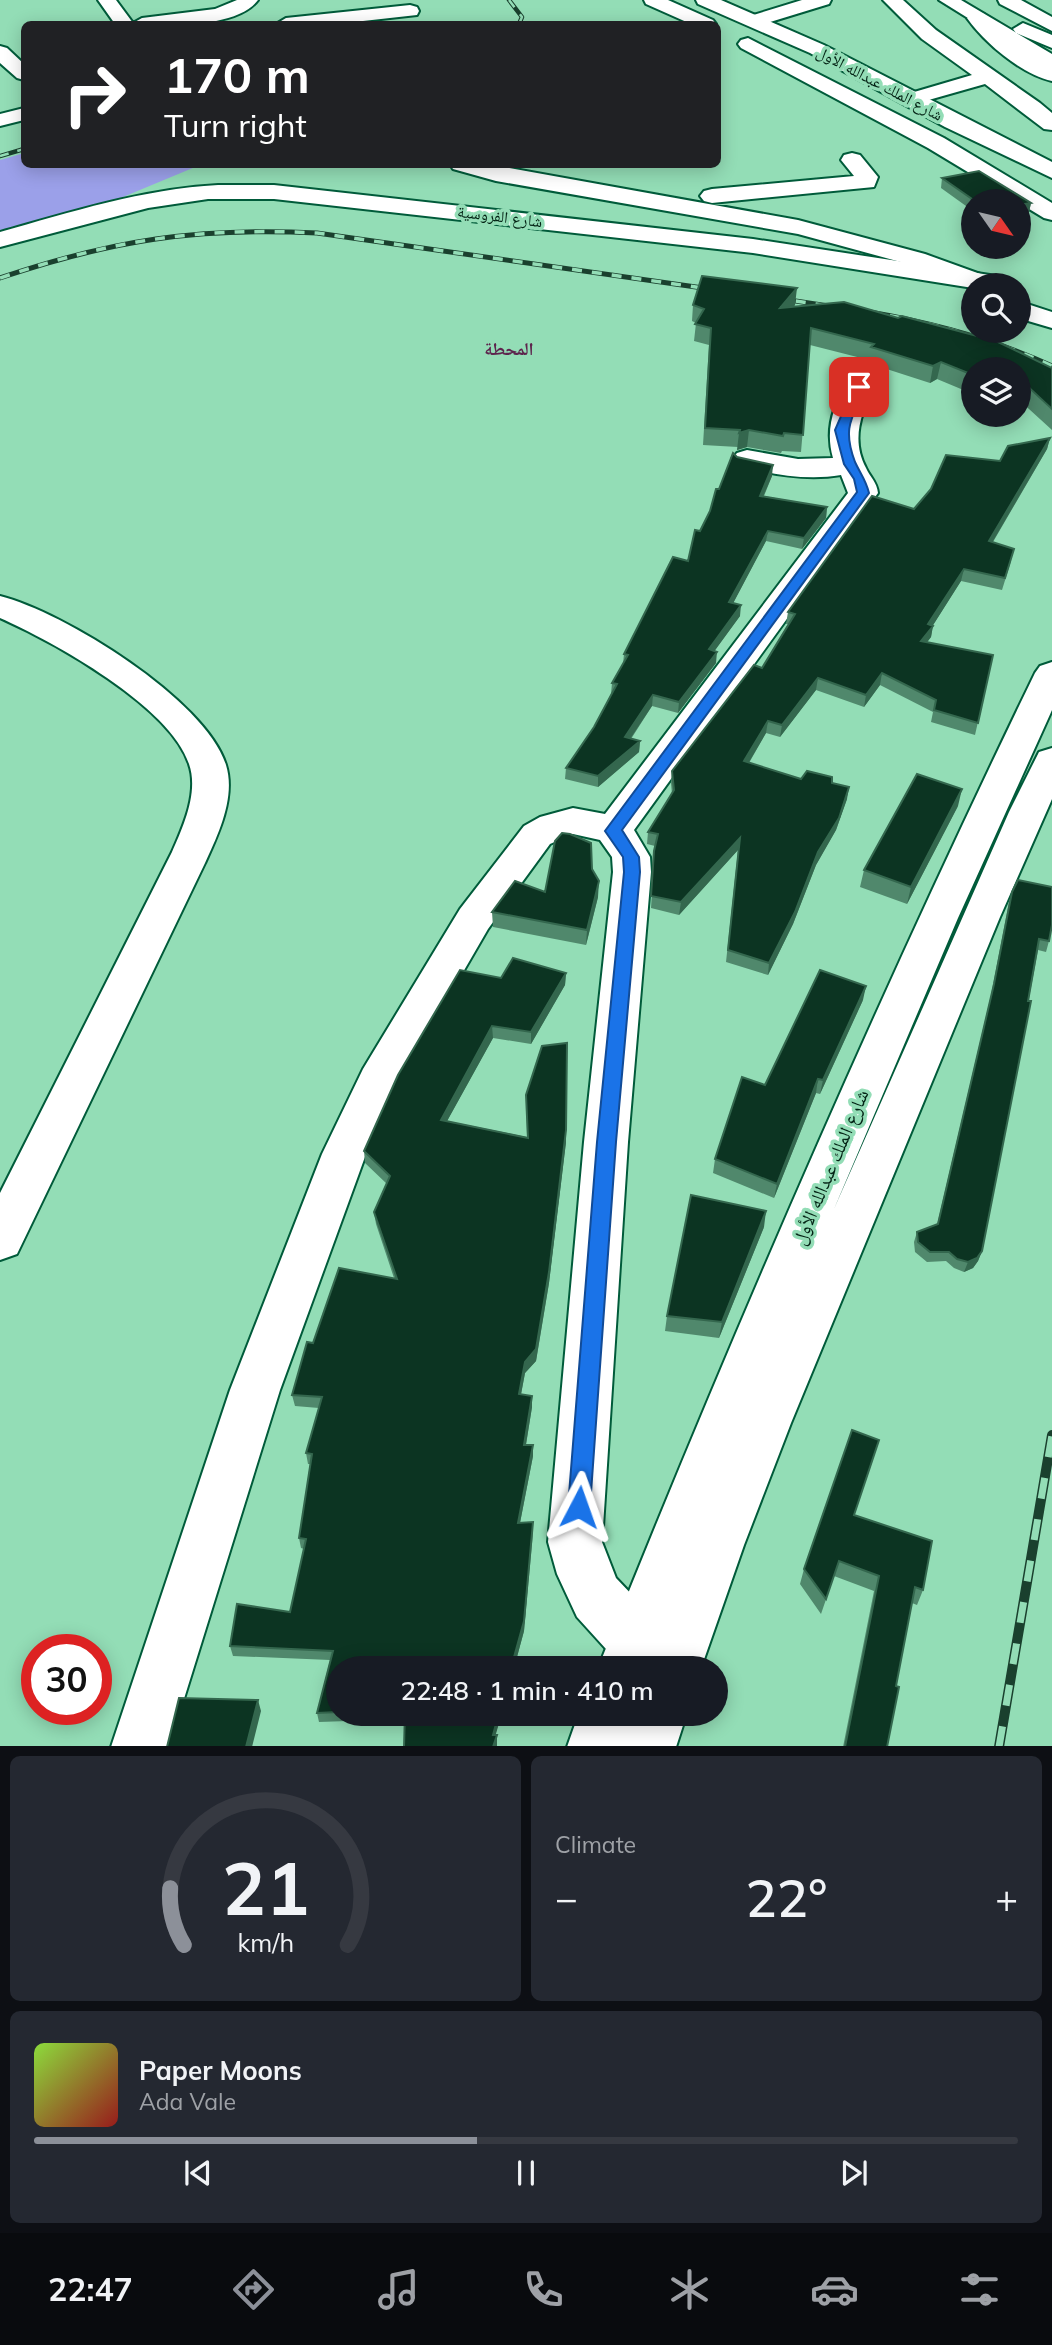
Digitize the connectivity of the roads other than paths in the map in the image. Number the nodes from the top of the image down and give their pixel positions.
1 (107, 0) edge
2 (249, 0) edge
3 (391, 0) edge
4 (653, 0) edge
5 (705, 0) edge
6 (822, 0) edge
7 (892, 0) edge
8 (948, 0) edge
9 (1007, 0) edge
10 (976, 9) edge
11 (122, 21) edge
12 (163, 21) edge
13 (336, 21) edge
14 (699, 21) edge
15 (754, 21) junction
16 (1052, 25) edge
17 (721, 32) edge
18 (1052, 44) edge
19 (1052, 62) edge
20 (1052, 75) edge
21 (989, 76) junction
22 (911, 99) junction
23 (21, 115) edge
24 (0, 120) edge
25 (1052, 124) edge
26 (852, 160) dead end
27 (475, 168) edge
28 (1052, 172) edge
29 (672, 204) junction
30 (1052, 213) edge
31 (0, 240) edge
32 (0, 251) edge
33 (961, 281) edge
34 (961, 285) edge
35 (961, 285) edge
36 (1031, 298) edge
37 (1031, 300) edge
38 (1052, 310) edge
39 (1052, 320) edge
40 (859, 387) dead end
41 (747, 459) edge
42 (850, 464) junction
43 (0, 606) edge
44 (1052, 673) edge
45 (1052, 760) edge
46 (613, 831) junction
47 (0, 1240) edge
48 (650, 1656) edge
49 (654, 1656) edge
50 (655, 1656) edge
51 (603, 1726) edge
52 (654, 1726) edge
53 (140, 1746) edge
54 (596, 1746) edge
55 (647, 1746) edge

1 - 11 main road
2 - 12 main road
3 - 13 main road
4 - 14 main road
5 - 15 main road, شارع الملك عبدالله الأول
6 - 15 main road
7 - 21 main road
8 - 10 main road
9 - 16 main road
10 - 18 main road
10 - 19 main road
10 - 20 main road
15 - 22 main road, شارع الملك عبدالله الأول
17 - 30 main road, شارع الملك عبدالله الأول
21 - 22 main road
21 - 25 main road
22 - 28 main road, شارع الملك عبدالله الأول
23 - 24 main road
26 - 29 main road
27 - 29 main road
29 - 33 main road
31 - 34 main road, شارع الفروسية
32 - 35 main road, شارع الفروسية
36 - 38 main road
37 - 39 main road
40 - 42 main road
41 - 42 main road
42 - 46 main road
43 - 47 main road
44 - 49 main road, شارع الملك عبدالله الأول
45 - 50 main road
46 - 48 main road
46 - 53 main road
51 - 54 main road
52 - 55 main road

